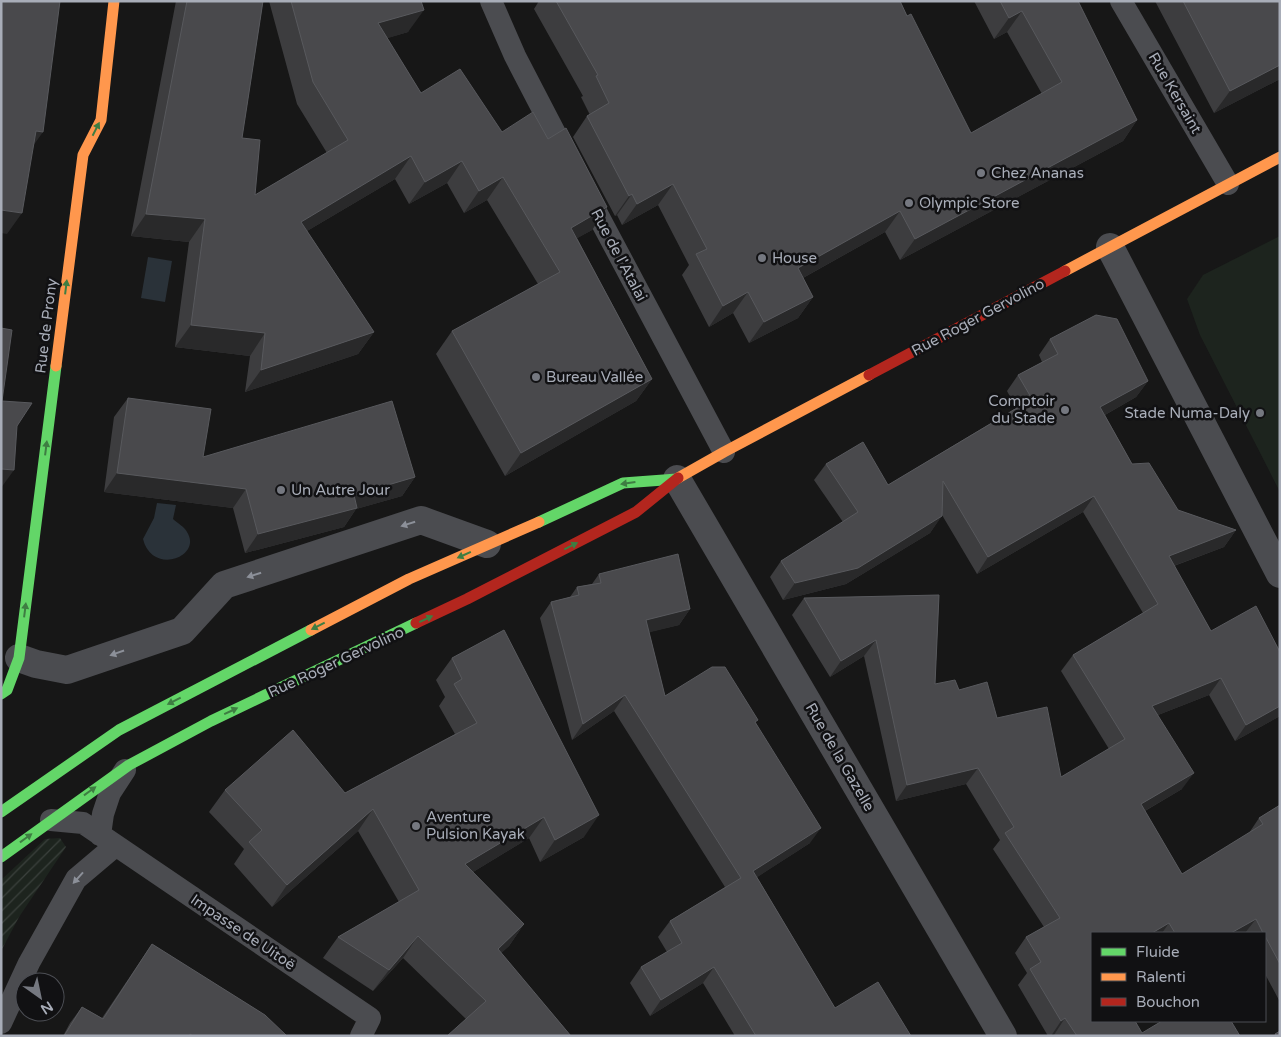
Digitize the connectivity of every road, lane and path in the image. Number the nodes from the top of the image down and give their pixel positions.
1 (114, 1) edge
2 (491, 1) edge
3 (1121, 1) edge
4 (1280, 157) edge
5 (1228, 184) junction
6 (1110, 247) junction
7 (724, 452) junction
8 (677, 479) junction
9 (487, 544) junction
10 (1280, 574) edge
11 (20, 658) junction
12 (1, 694) edge
13 (129, 765) junction
14 (1, 812) edge
15 (51, 820) junction
16 (107, 840) junction
17 (1, 857) edge
18 (1, 1023) edge
19 (361, 1036) edge
20 (1003, 1036) edge

11 -> 1 main road, Rue de Prony
2 - 7 lane, Rue de l'Atalai
3 - 5 lane, Rue Kersaint
4 - 5 main road, Rue Roger Gervolino
5 - 6 main road, Rue Roger Gervolino
6 - 7 main road, Rue Roger Gervolino
6 - 10 street
7 - 8 main road, Rue Roger Gervolino
8 -> 9 main road, Rue Roger Gervolino
13 -> 8 main road, Rue Roger Gervolino
8 - 20 street, Rue de la Gazelle
9 -> 11 street
9 -> 14 main road, Rue Roger Gervolino
11 - 12 main road, Rue de Prony
15 -> 13 main road, Rue Roger Gervolino
13 - 16 lane
15 - 16 lane
17 -> 15 main road, Rue Roger Gervolino
16 -> 18 lane
16 - 19 lane, Impasse de Uitoë

